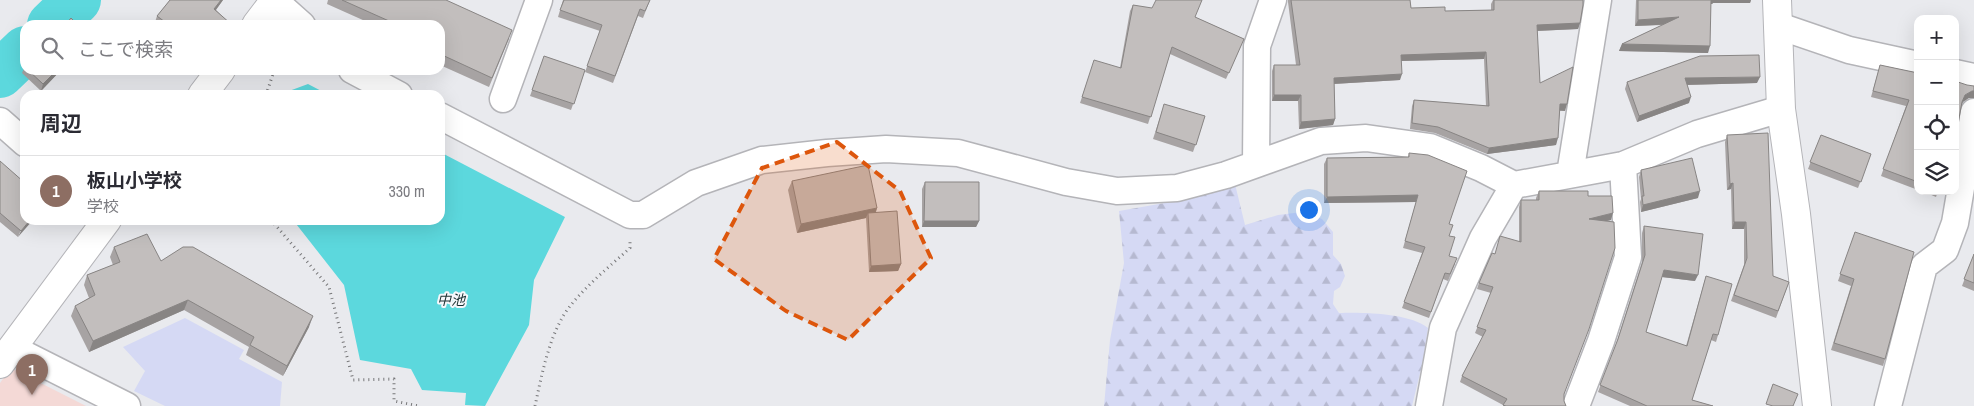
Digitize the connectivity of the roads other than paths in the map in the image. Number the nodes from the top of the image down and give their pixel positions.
1 (275, 0) edge
2 (539, 0) edge
3 (1273, 0) edge
4 (1598, 0) edge
5 (1778, 13) edge
6 (260, 20) edge
7 (297, 20) edge
8 (1914, 64) edge
9 (1959, 74) edge
10 (218, 75) edge
11 (361, 75) edge
12 (1974, 77) edge
13 (206, 90) edge
14 (390, 90) edge
15 (503, 99) dead end
16 (1781, 109) junction
17 (1974, 112) edge
18 (445, 119) edge
19 (0, 121) edge
20 (20, 139) edge
21 (1256, 164) junction
22 (1623, 165) junction
23 (1570, 174) junction
24 (1514, 185) junction
25 (102, 225) edge
26 (6, 356) edge
27 (127, 406) edge
28 (1429, 406) edge
29 (1576, 406) edge
30 (1817, 406) edge
31 (1888, 406) edge

1 - 6 street
1 - 7 street
2 - 15 street
3 - 21 street
4 - 23 street
5 - 8 street
5 - 16 street
9 - 12 street
10 - 13 street
11 - 14 street
16 - 22 street
16 - 30 street
17 - 31 street
18 - 21 street
19 - 20 street
21 - 24 street
22 - 23 street
22 - 29 street
23 - 24 street
24 - 28 street
25 - 26 street
26 - 27 street

